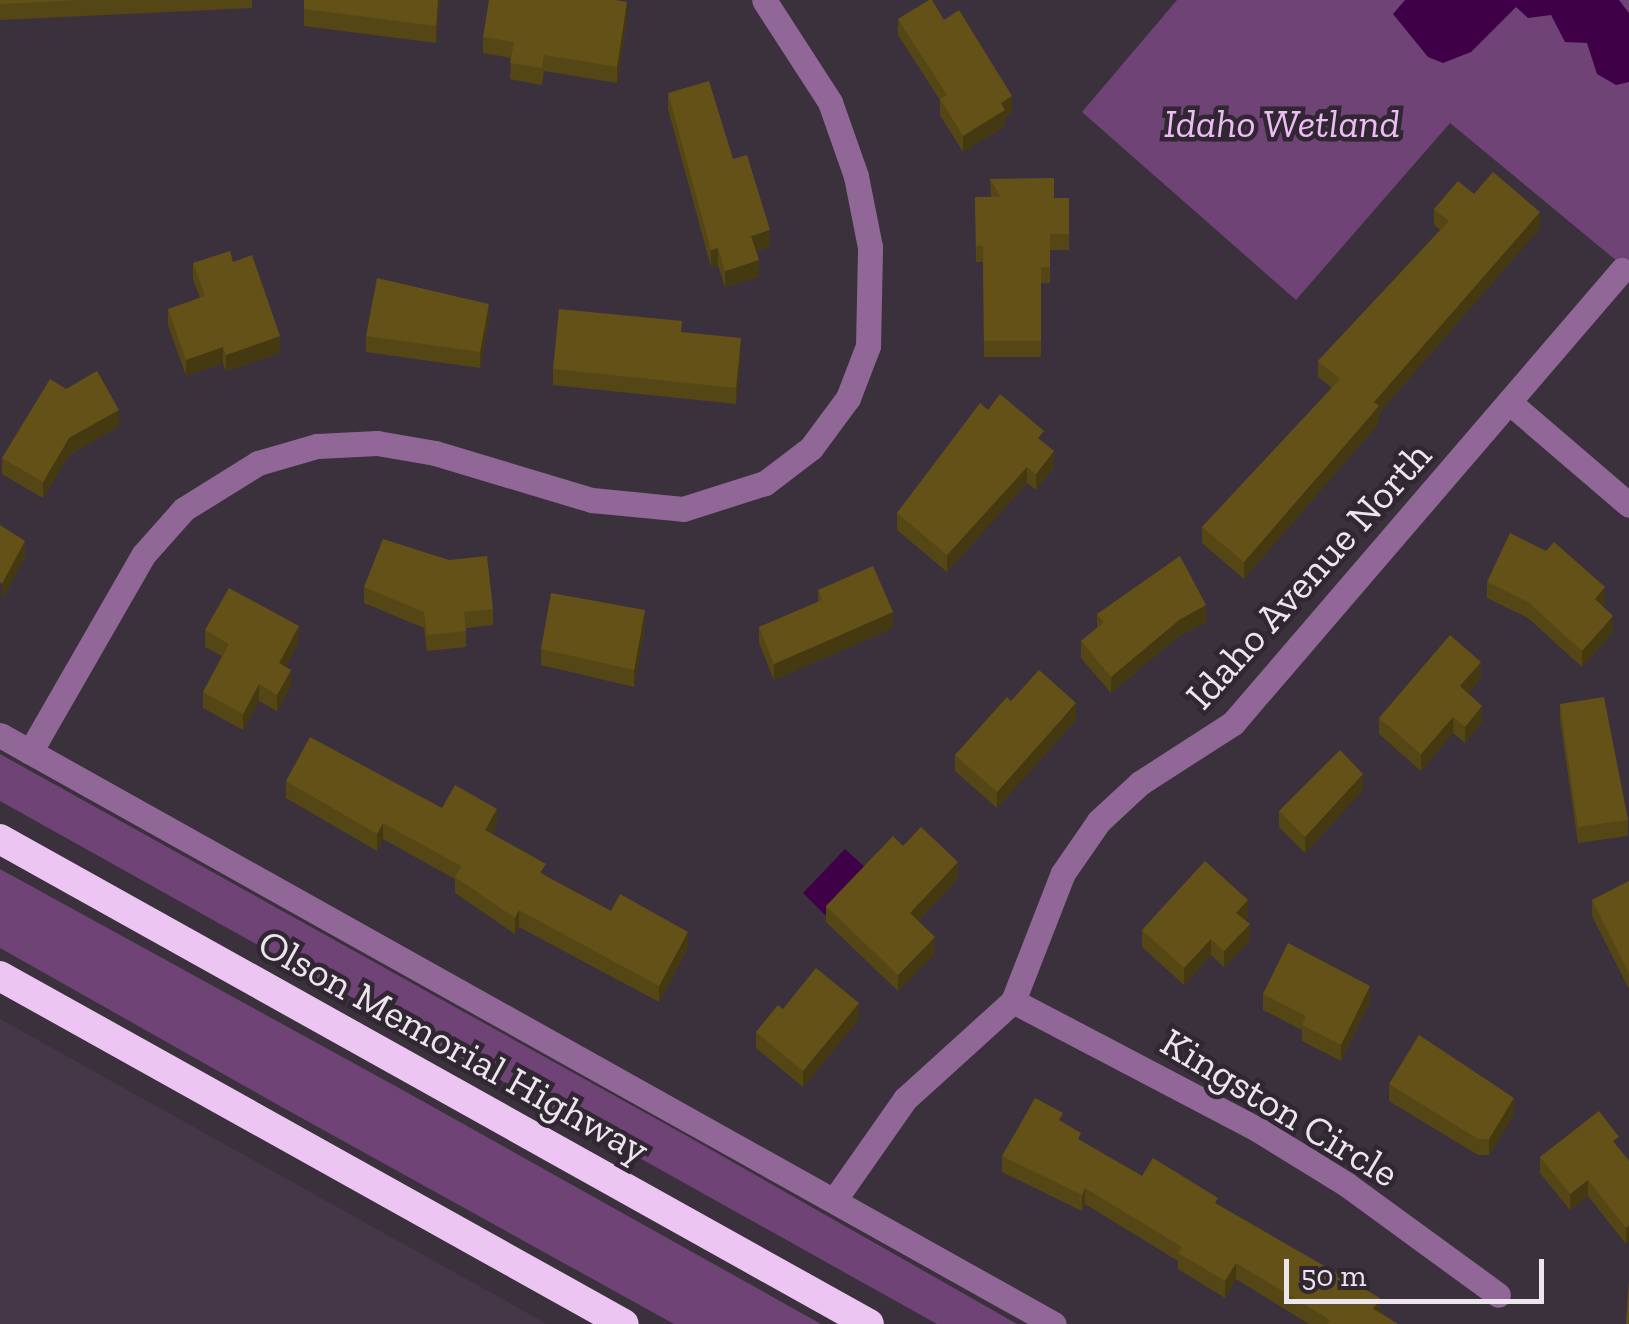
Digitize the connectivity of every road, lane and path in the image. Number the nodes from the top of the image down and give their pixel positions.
1 (764, 0) edge
2 (1622, 270) dead end
3 (1509, 402) junction
4 (1629, 505) edge
5 (0, 735) edge
6 (30, 752) junction
7 (0, 839) edge
8 (0, 976) edge
9 (1013, 1000) junction
10 (835, 1199) junction
11 (1498, 1295) dead end
12 (624, 1324) edge
13 (869, 1324) edge
14 (1054, 1324) edge

1 - 6 street
2 - 3 street, Idaho Avenue North
3 - 4 street
3 - 9 street, Idaho Avenue North
5 - 6 street
6 - 10 street
7 - 13 highway, Olson Memorial Highway
8 - 12 highway
9 - 10 street, Idaho Avenue North
9 - 11 street, Kingston Circle
10 - 14 street

